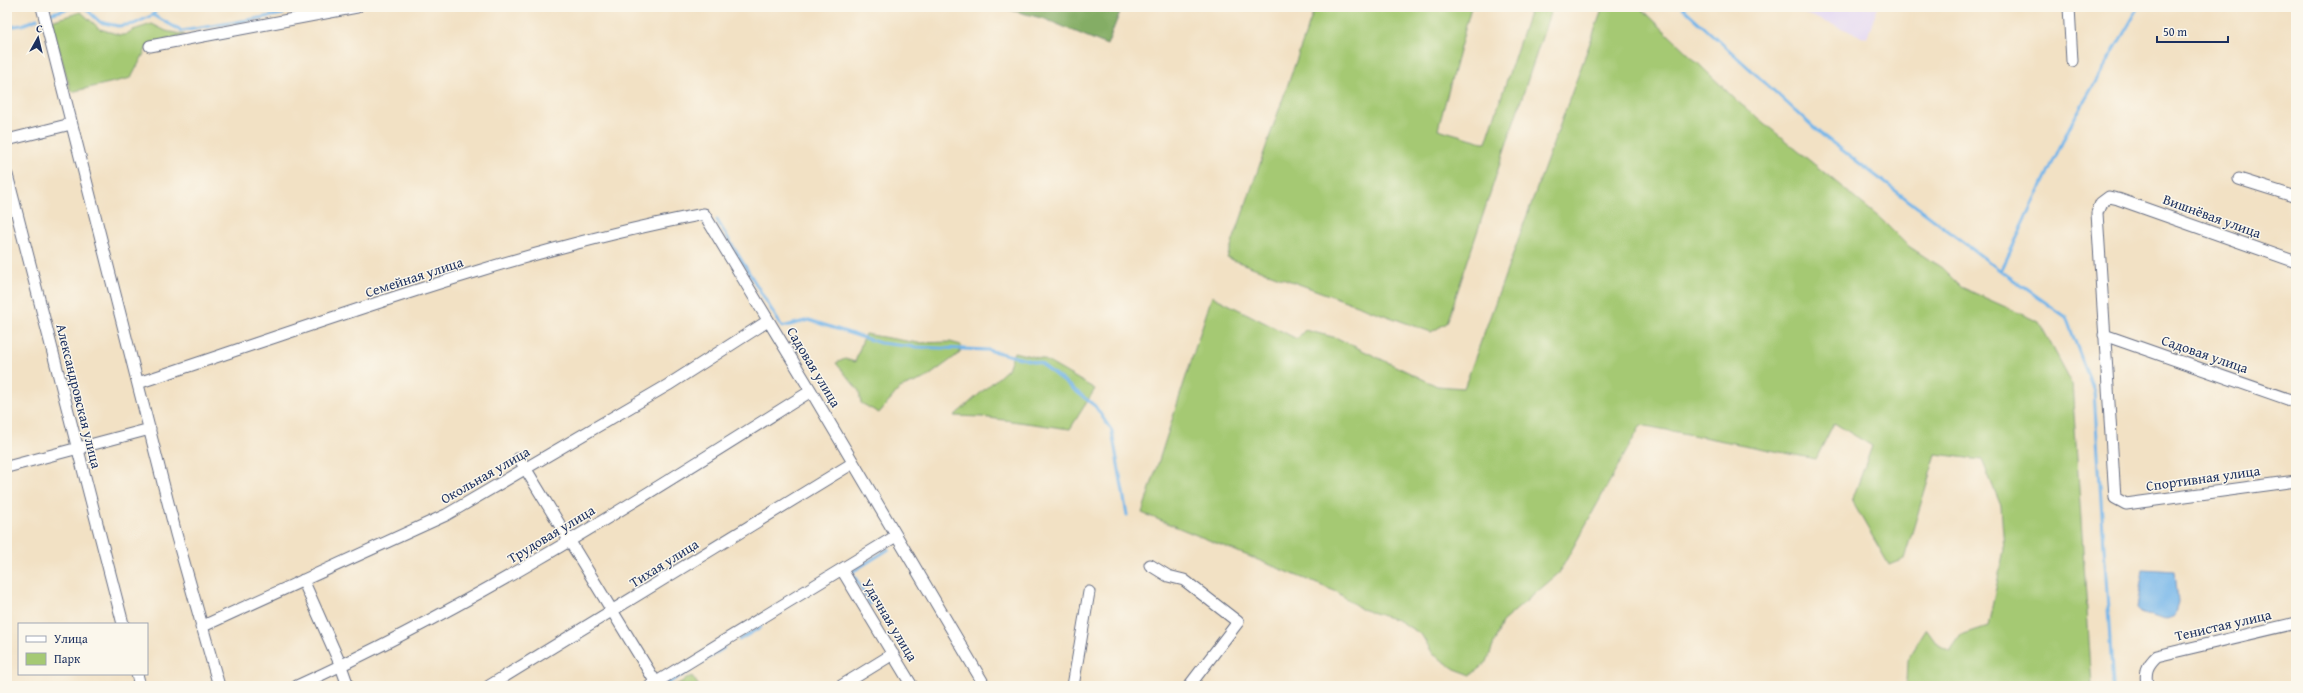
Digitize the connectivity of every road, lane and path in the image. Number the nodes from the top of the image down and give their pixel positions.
1 (42, 7) edge
2 (357, 7) edge
3 (2069, 7) edge
4 (150, 46) dead end
5 (2072, 61) dead end
6 (71, 124) junction
7 (7, 140) edge
8 (7, 175) edge
9 (2239, 179) dead end
10 (2296, 197) edge
11 (704, 214) joint
12 (2296, 262) edge
13 (768, 321) junction
14 (2104, 335) junction
15 (138, 383) junction
16 (811, 392) junction
17 (2296, 402) edge
18 (150, 429) junction
19 (77, 449) junction
20 (519, 458) dead end
21 (854, 463) junction
22 (7, 467) edge
23 (527, 469) junction
24 (2296, 481) edge
25 (896, 536) junction
26 (570, 541) junction
27 (1150, 565) dead end
28 (842, 570) junction
29 (303, 580) junction
30 (1089, 592) dead end
31 (613, 612) junction
32 (123, 623) edge
33 (2296, 624) edge
34 (201, 627) junction
35 (893, 654) junction
36 (342, 666) junction
37 (137, 675) edge
38 (655, 685) edge
39 (140, 686) edge
40 (219, 686) edge
41 (297, 686) edge
42 (348, 686) edge
43 (489, 686) edge
44 (841, 686) edge
45 (912, 686) edge
46 (985, 686) edge
47 (1073, 686) edge
48 (1188, 686) edge
49 (2147, 686) edge

1 - 6 street
2 - 4 street
3 - 5 street
6 - 7 street
6 - 15 street
8 - 19 street, Александровская улица
9 - 10 street
11 - 13 street, Садовая улица
11 - 15 street, Семейная улица
12 - 14 street, Вишнёвая улица
13 - 16 street, Садовая улица
13 - 23 street, Окольная улица
14 - 17 street, Садовая улица
14 - 24 street, Спортивная улица
15 - 18 street
16 - 21 street, Садовая улица
16 - 26 street, Трудовая улица
18 - 19 street
18 - 34 street
19 - 22 street
19 - 32 street, Александровская улица
20 - 23 street
21 - 25 street, Садовая улица
21 - 31 street, Тихая улица
23 - 26 street
23 - 29 street, Окольная улица
25 - 28 street
25 - 46 street, Садовая улица
26 - 31 street
26 - 36 street, Трудовая улица
27 - 48 street
28 - 35 street, Удачная улица
28 - 38 street
29 - 34 street, Окольная улица
29 - 36 street
30 - 47 street
31 - 38 street
31 - 43 street, Тихая улица
33 - 49 street, Тенистая улица
34 - 40 street
35 - 44 street
35 - 45 street, Удачная улица
36 - 41 street, Трудовая улица
36 - 42 street
37 - 39 street

